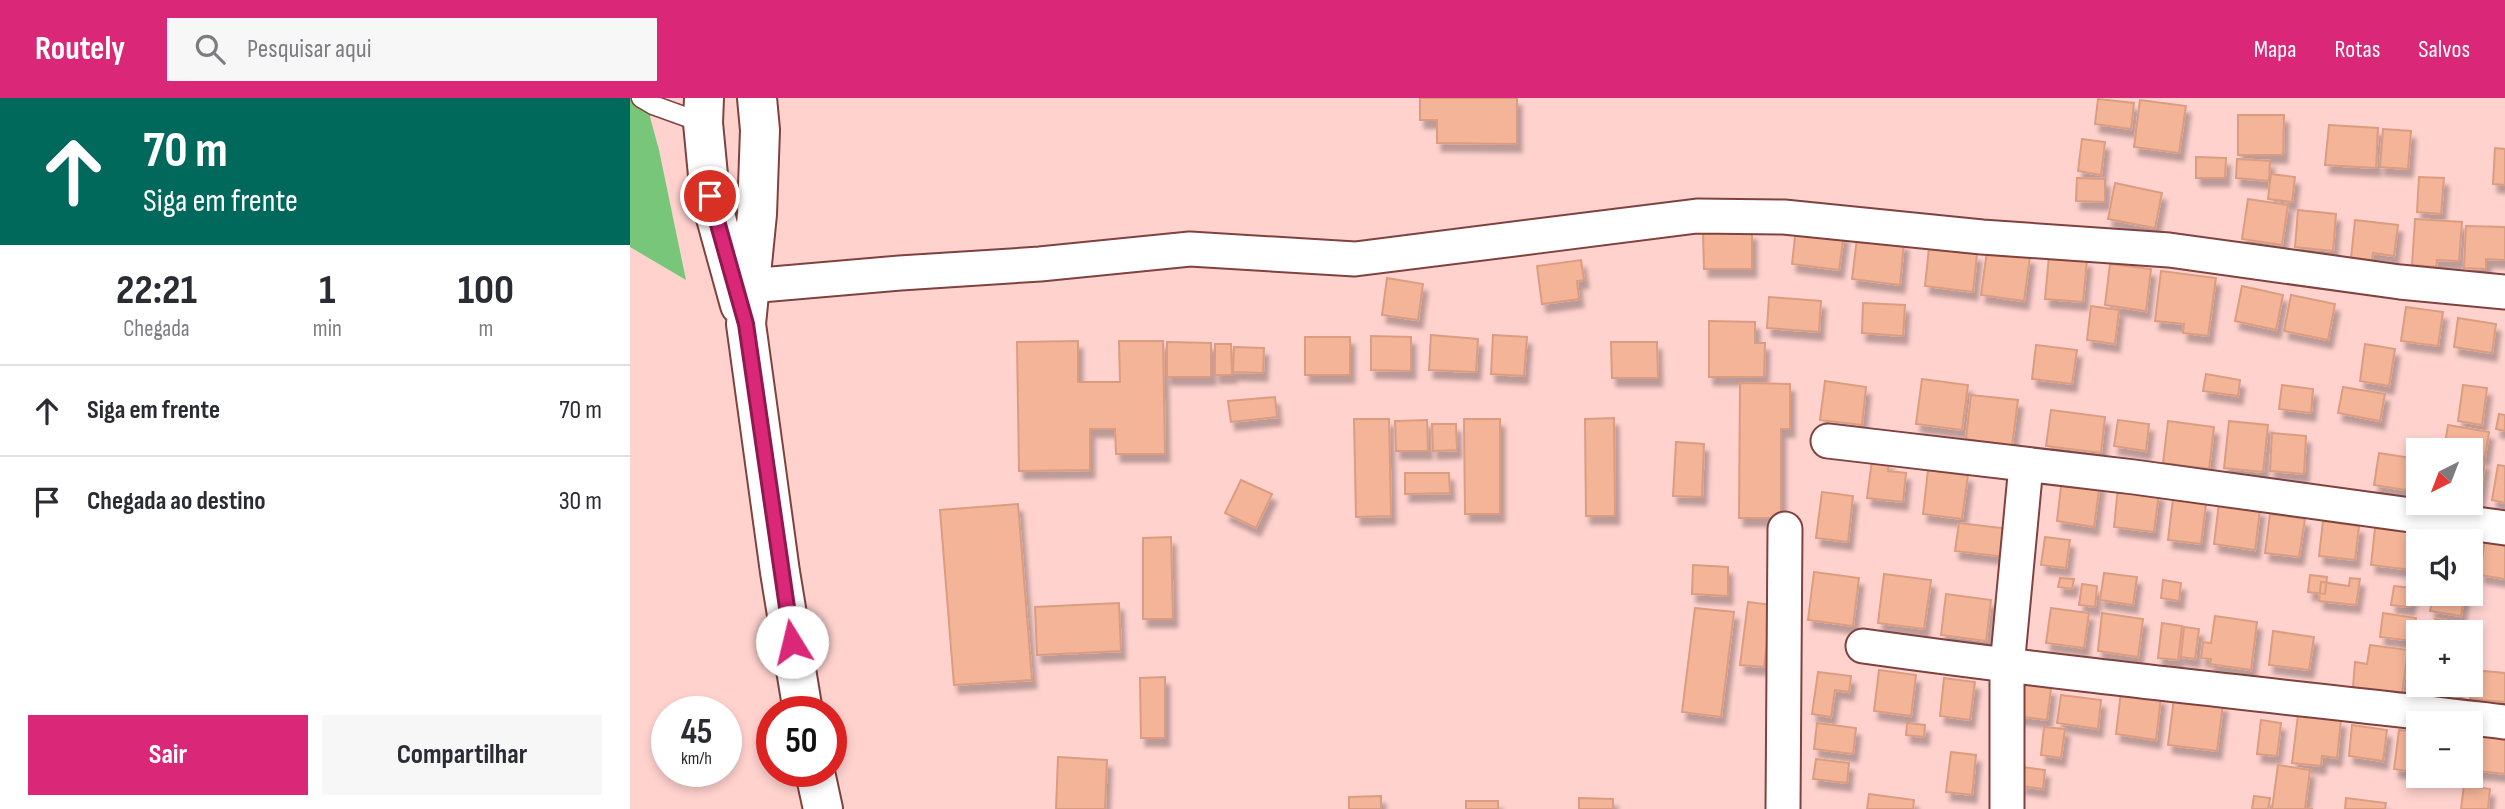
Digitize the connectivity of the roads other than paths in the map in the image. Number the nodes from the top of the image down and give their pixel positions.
1 (641, 98) edge
2 (704, 110) edge
3 (758, 114) edge
4 (749, 286) junction
5 (2505, 292) edge
6 (746, 324) junction
7 (1828, 441) dead end
8 (2026, 465) junction
9 (2505, 528) edge
10 (1785, 529) dead end
11 (1863, 646) dead end
12 (2007, 667) junction
13 (800, 696) edge
14 (2505, 722) edge
15 (819, 787) edge
16 (824, 809) edge
17 (1783, 809) edge
18 (2007, 809) edge

1 - 2 lane
2 - 6 main road
3 - 4 main road
4 - 5 street
4 - 6 main road
6 - 13 main road
7 - 8 street
8 - 9 street
8 - 12 street
10 - 17 street
11 - 12 street
12 - 14 street
12 - 18 street
15 - 16 main road

